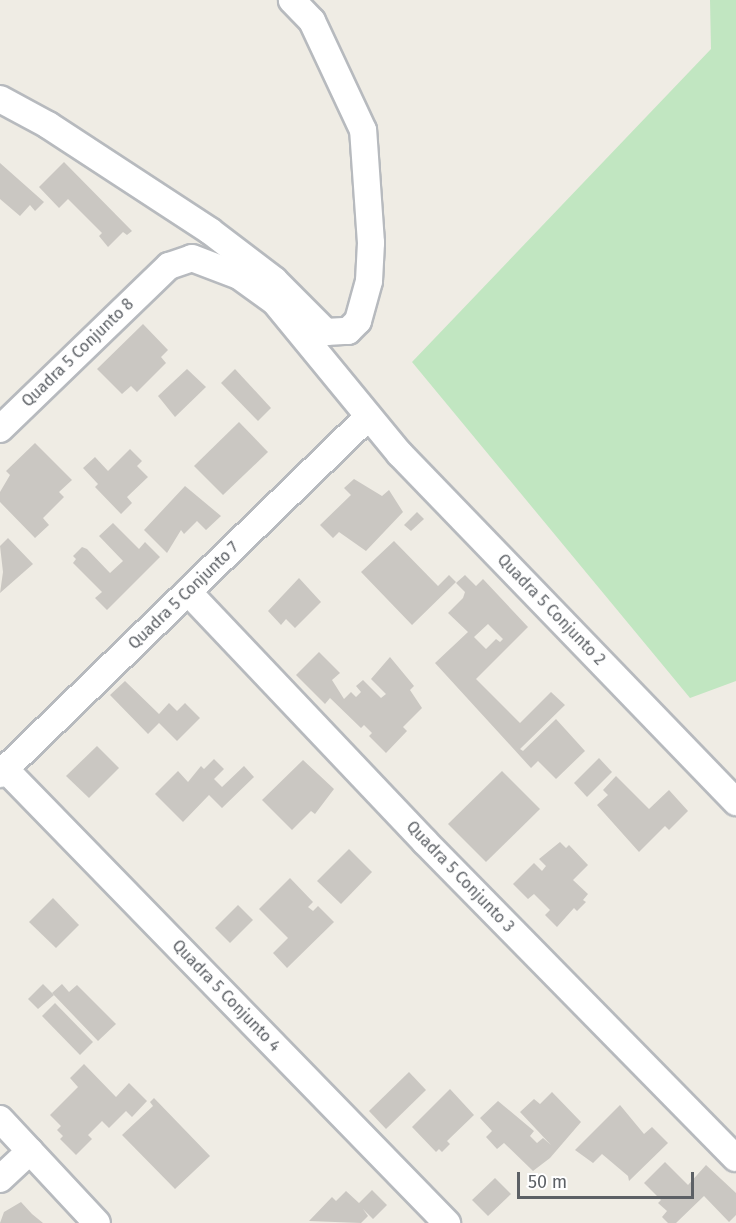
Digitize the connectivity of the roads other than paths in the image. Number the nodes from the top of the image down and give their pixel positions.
1 (292, 0) edge
2 (0, 99) edge
3 (368, 417) junction
4 (0, 429) edge
5 (188, 592) junction
6 (3, 771) edge
7 (736, 802) edge
8 (0, 1119) edge
9 (30, 1150) junction
10 (736, 1158) edge
11 (0, 1179) edge
12 (97, 1223) edge
13 (447, 1223) edge

1 - 2 street
3 - 4 street, Quadra 5 Conjunto 8
3 - 5 street, Quadra 5 Conjunto 7
3 - 7 street, Quadra 5 Conjunto 2
5 - 6 street, Quadra 5 Conjunto 7
5 - 10 street, Quadra 5 Conjunto 3
6 - 13 street, Quadra 5 Conjunto 4
8 - 9 street
9 - 11 street
9 - 12 street

